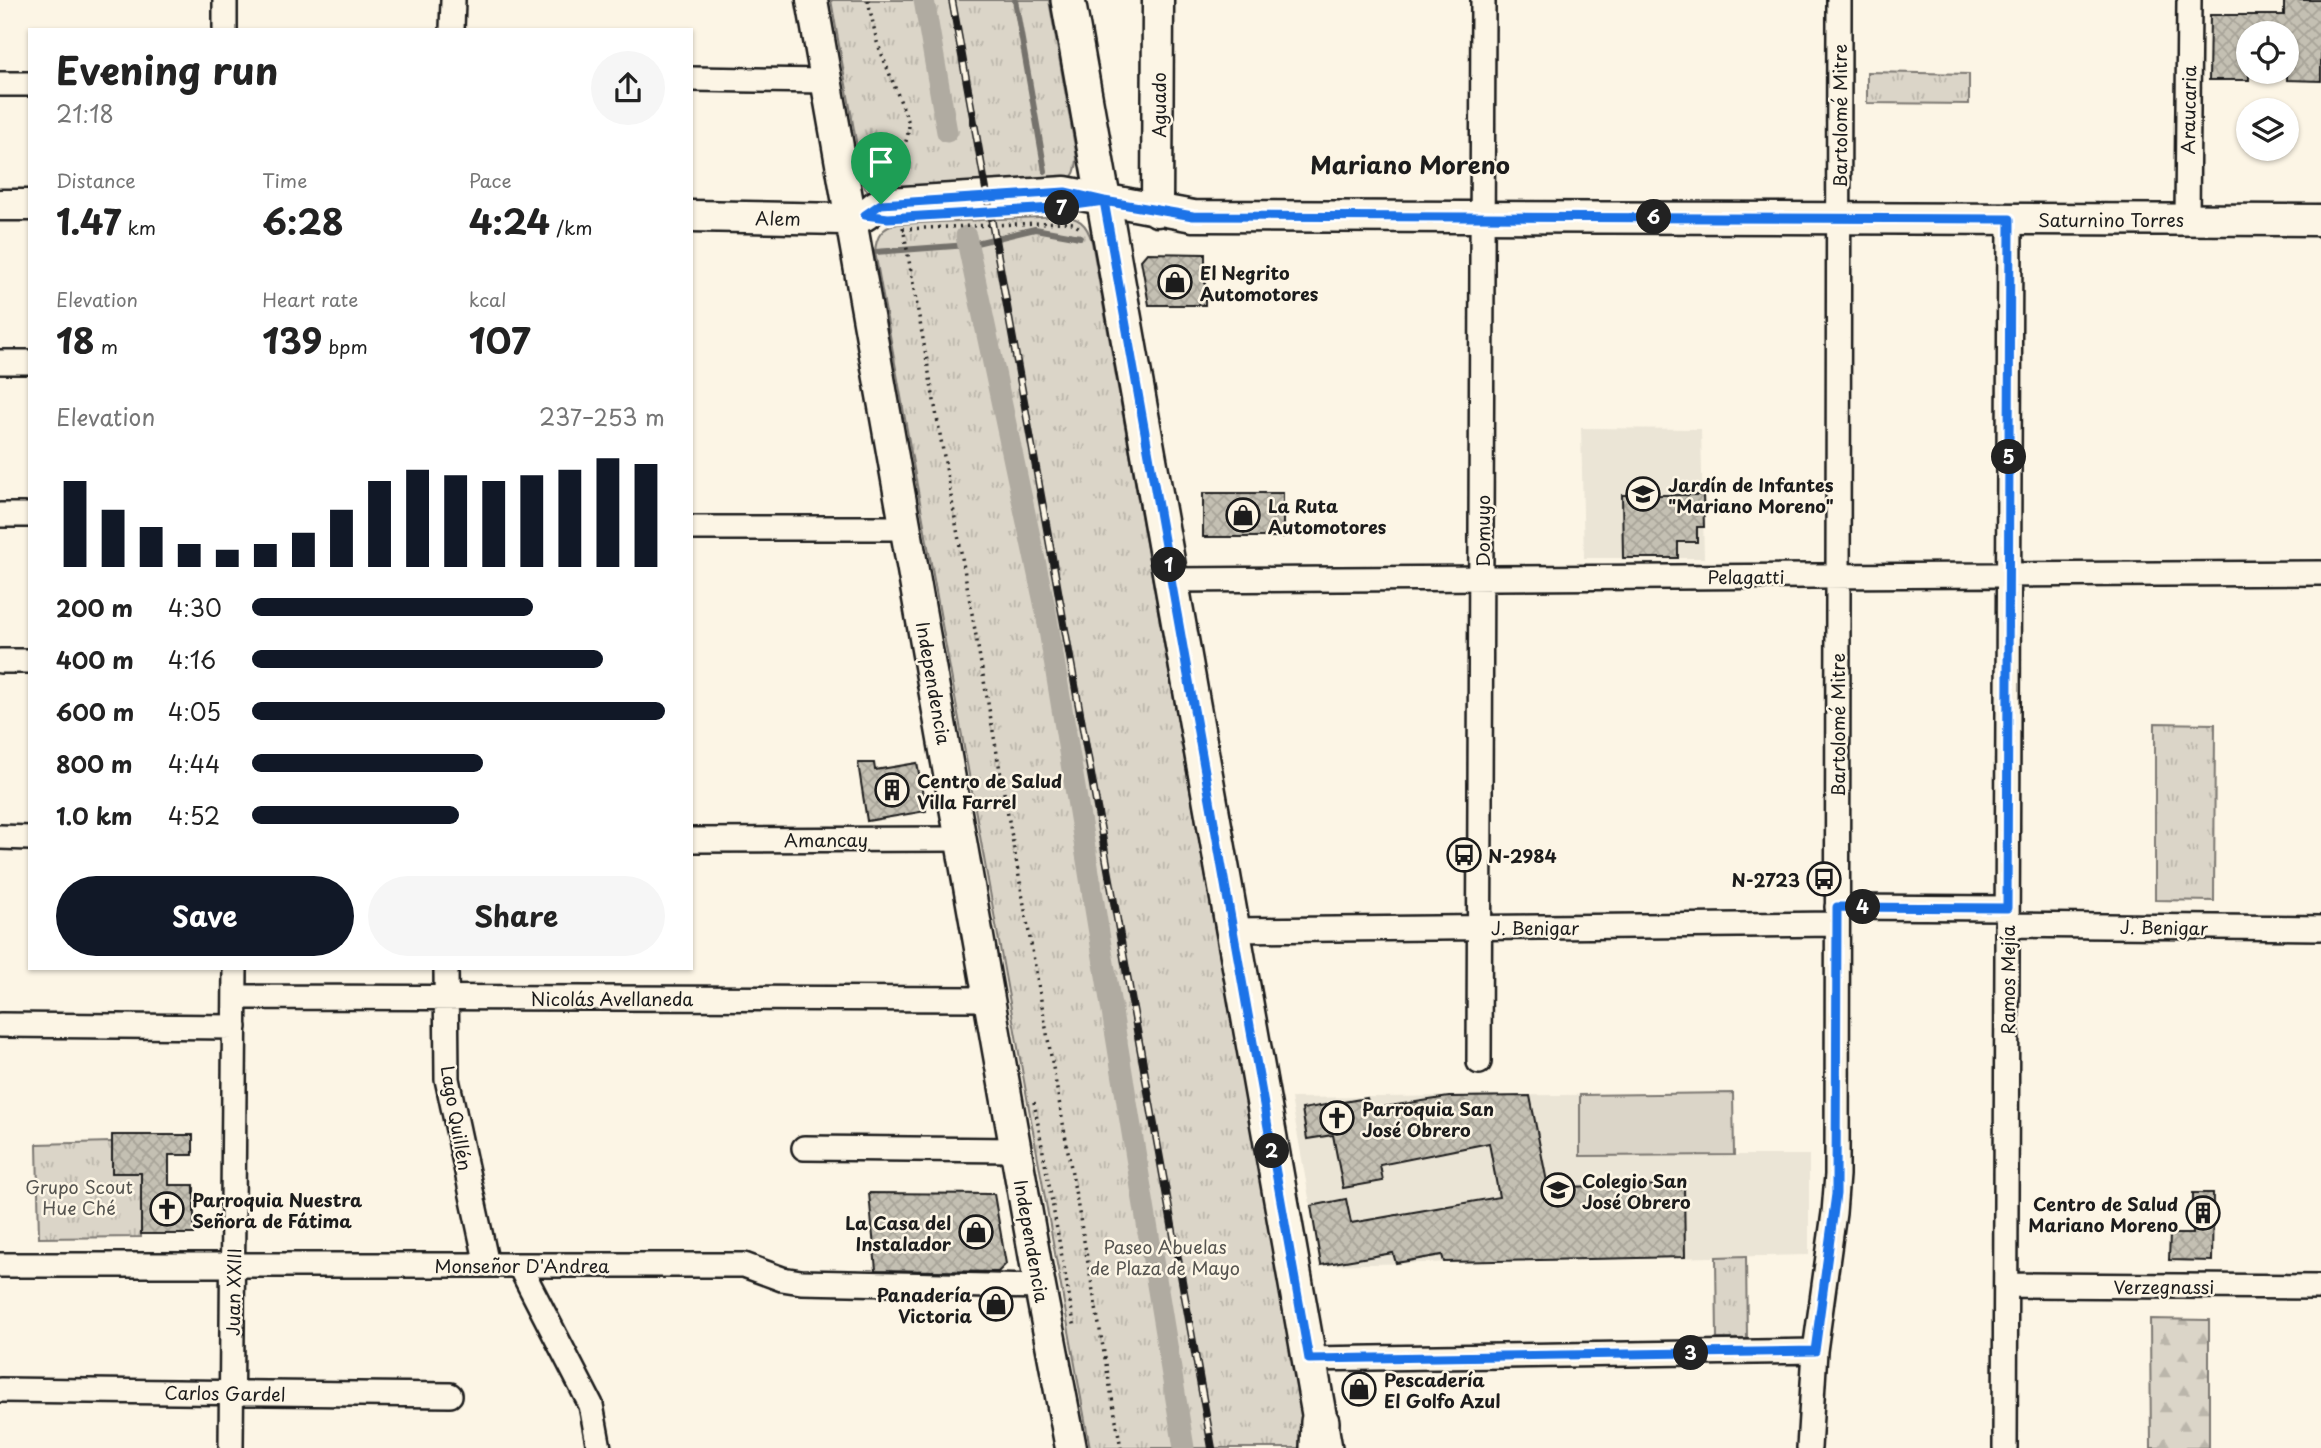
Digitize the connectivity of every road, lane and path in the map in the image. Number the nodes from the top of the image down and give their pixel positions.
1 (225, 0) edge
2 (453, 0) edge
3 (812, 0) edge
4 (868, 0) edge
5 (1068, 0) edge
6 (1158, 0) edge
7 (1483, 0) edge
8 (1839, 0) edge
9 (2189, 0) edge
10 (225, 28) edge
11 (452, 28) edge
12 (693, 79) edge
13 (827, 81) junction
14 (0, 84) edge
15 (28, 84) edge
16 (897, 187) dead end
17 (1104, 201) junction
18 (0, 205) edge
19 (28, 205) edge
20 (1157, 211) junction
21 (693, 216) edge
22 (858, 216) junction
23 (1483, 217) junction
24 (1839, 218) junction
25 (2010, 219) junction
26 (2187, 219) junction
27 (2321, 220) edge
28 (1084, 234) dead end
29 (0, 362) edge
30 (28, 362) edge
31 (0, 515) edge
32 (28, 515) edge
33 (693, 528) edge
34 (906, 528) junction
35 (2321, 573) edge
36 (2009, 575) junction
37 (1838, 576) junction
38 (1481, 578) junction
39 (1172, 580) junction
40 (0, 661) edge
41 (28, 662) edge
42 (0, 837) edge
43 (28, 838) edge
44 (961, 839) junction
45 (693, 840) edge
46 (1837, 916) junction
47 (2007, 916) junction
48 (1480, 928) junction
49 (2321, 928) edge
50 (1233, 930) junction
51 (235, 970) edge
52 (446, 970) edge
53 (235, 997) junction
54 (446, 997) junction
55 (990, 999) junction
56 (0, 1025) edge
57 (235, 1027) junction
58 (1479, 1062) dead end
59 (804, 1148) dead end
60 (1016, 1150) junction
61 (0, 1265) edge
62 (233, 1265) junction
63 (487, 1265) junction
64 (519, 1265) junction
65 (2006, 1285) junction
66 (1040, 1287) junction
67 (2321, 1287) edge
68 (1815, 1351) junction
69 (1309, 1359) junction
70 (0, 1390) edge
71 (232, 1393) junction
72 (450, 1395) dead end
73 (1321, 1439) edge
74 (231, 1448) edge
75 (599, 1448) edge
76 (1071, 1448) edge
77 (1121, 1448) edge
78 (1809, 1448) edge
79 (2006, 1448) edge

1 - 10 street
2 - 11 street
3 - 13 street, Independencia
4 - 16 path
5 - 17 main road
6 - 20 street, Aguado
7 - 23 street, Domuyo
8 - 24 street, Bartolomé Mitre
9 - 26 street, Araucaria
12 - 13 street
13 - 22 street, Independencia
14 - 15 street
17 - 20 street, Saturnino Torres
17 - 22 street, Alem
17 - 39 main road
18 - 19 street
20 - 23 street, Saturnino Torres
21 - 22 street, Alem
22 - 34 street, Independencia
23 - 24 street, Saturnino Torres
23 - 38 street, Domuyo
24 - 25 street, Saturnino Torres
24 - 37 street, Bartolomé Mitre
25 - 26 street, Saturnino Torres
25 - 36 street, Ramos Mejía
26 - 27 street, Saturnino Torres
28 - 77 path
29 - 30 street
31 - 32 street
33 - 34 street
34 - 44 street, Independencia
35 - 36 street, Pelagatti
36 - 37 street, Pelagatti
36 - 47 street, Ramos Mejía
37 - 38 street, Pelagatti
37 - 46 street, Bartolomé Mitre
38 - 39 street, Pelagatti
38 - 48 street, Domuyo
39 - 50 main road
40 - 41 street
42 - 43 street
44 - 45 street, Amancay
44 - 55 street, Independencia
46 - 47 street, J. Benigar
46 - 48 street, J. Benigar
46 - 68 street, Bartolomé Mitre
47 - 49 street, J. Benigar
47 - 65 street, Ramos Mejía
48 - 50 street, J. Benigar
48 - 58 street, Domuyo
50 - 69 main road
51 - 53 street, Juan XXIII
52 - 54 street, Lago Quillén
53 - 54 street, Nicolás Avellaneda
53 - 57 street, Juan XXIII
54 - 55 street, Nicolás Avellaneda
54 - 63 street, Lago Quillén
55 - 60 street, Independencia
56 - 57 street
57 - 62 street, Juan XXIII
59 - 60 street
60 - 66 street, Independencia
61 - 62 street, Monseñor D'Andrea
62 - 63 street, Monseñor D'Andrea
62 - 71 street, Juan XXIII
63 - 64 street, Monseñor D'Andrea
64 - 66 street, Monseñor D'Andrea
64 - 75 street
65 - 67 street, Verzegnassi
65 - 79 street, Ramos Mejía
66 - 76 street, Independencia
68 - 69 street
68 - 78 street, Bartolomé Mitre
69 - 73 main road
70 - 71 street, Carlos Gardel
71 - 72 street, Carlos Gardel
71 - 74 street, Juan XXIII

